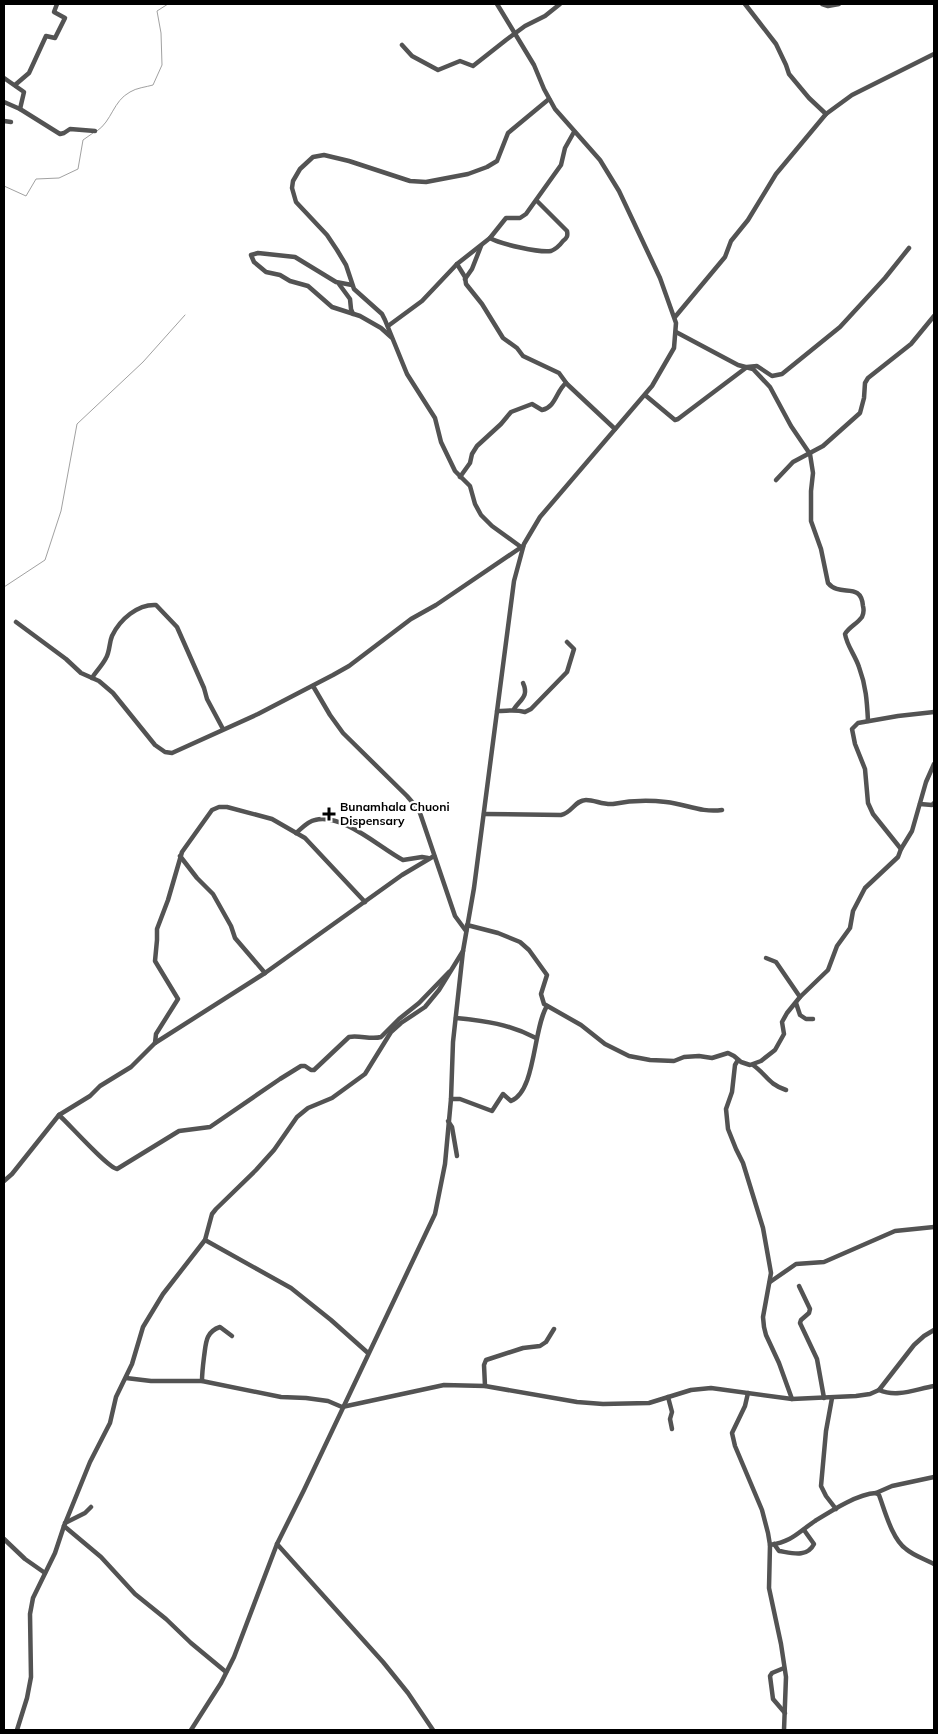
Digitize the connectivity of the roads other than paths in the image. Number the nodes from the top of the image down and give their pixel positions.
1 (57, 4) edge
2 (498, 4) edge
3 (560, 4) edge
4 (745, 4) edge
5 (822, 4) edge
6 (839, 4) edge
7 (515, 34) junction
8 (402, 45) dead end
9 (934, 54) edge
10 (4, 78) edge
11 (15, 85) junction
12 (549, 99) junction
13 (4, 102) edge
14 (20, 109) junction
15 (826, 114) junction
16 (4, 121) edge
17 (11, 122) dead end
18 (95, 131) dead end
19 (574, 132) junction
20 (537, 201) junction
21 (490, 238) junction
22 (481, 246) junction
23 (909, 248) dead end
24 (458, 264) junction
25 (465, 279) junction
26 (338, 283) junction
27 (352, 285) junction
28 (354, 314) junction
29 (934, 316) edge
30 (675, 317) junction
31 (388, 326) junction
32 (676, 332) junction
33 (394, 339) junction
34 (747, 367) junction
35 (566, 383) junction
36 (645, 394) junction
37 (615, 429) junction
38 (810, 454) junction
39 (460, 477) junction
40 (776, 480) dead end
41 (522, 546) junction
42 (16, 622) dead end
43 (567, 642) dead end
44 (92, 678) junction
45 (523, 683) dead end
46 (313, 686) junction
47 (514, 709) junction
48 (497, 711) junction
49 (934, 712) edge
50 (868, 721) junction
51 (223, 729) junction
52 (934, 764) edge
53 (934, 803) edge
54 (920, 804) junction
55 (722, 810) dead end
56 (484, 814) junction
57 (296, 833) junction
58 (901, 849) junction
59 (180, 856) junction
60 (434, 856) junction
61 (428, 859) junction
62 (365, 902) junction
63 (467, 928) junction
64 (463, 951) junction
65 (766, 958) dead end
66 (453, 967) junction
67 (265, 974) junction
68 (800, 997) junction
69 (796, 1003) junction
70 (547, 1006) junction
71 (456, 1018) junction
72 (813, 1019) dead end
73 (536, 1038) junction
74 (155, 1043) junction
75 (738, 1060) junction
76 (754, 1065) junction
77 (786, 1090) dead end
78 (451, 1099) junction
79 (59, 1115) junction
80 (448, 1121) junction
81 (457, 1156) dead end
82 (4, 1181) edge
83 (934, 1227) edge
84 (205, 1240) junction
85 (770, 1282) junction
86 (799, 1286) dead end
87 (554, 1329) dead end
88 (934, 1330) edge
89 (232, 1336) dead end
90 (368, 1353) junction
91 (126, 1378) junction
92 (202, 1381) junction
93 (485, 1386) junction
94 (934, 1386) edge
95 (879, 1390) junction
96 (748, 1394) junction
97 (668, 1397) junction
98 (824, 1398) junction
99 (832, 1398) junction
100 (792, 1399) junction
101 (342, 1407) junction
102 (672, 1429) dead end
103 (934, 1477) edge
104 (876, 1493) junction
105 (92, 1507) dead end
106 (836, 1509) junction
107 (64, 1525) junction
108 (804, 1530) junction
109 (4, 1539) edge
110 (277, 1544) junction
111 (772, 1545) junction
112 (934, 1564) edge
113 (45, 1573) junction
114 (784, 1668) junction
115 (226, 1672) junction
116 (785, 1713) junction
117 (17, 1730) edge
118 (191, 1730) edge
119 (433, 1730) edge
120 (784, 1730) edge

1 - 11 street
2 - 7 street
3 - 7 street
4 - 15 street
5 - 6 street
7 - 8 street
7 - 12 street
9 - 15 street
10 - 11 street
11 - 14 street
12 - 19 street
12 - 27 street
13 - 14 street
14 - 18 street
15 - 30 street
16 - 17 street
19 - 20 street
19 - 30 street
20 - 21 street
20 - 21 street
21 - 22 street
22 - 24 street
22 - 25 street
23 - 34 street
24 - 25 street
24 - 31 street
25 - 35 street
26 - 27 street
26 - 28 street
26 - 28 street
27 - 31 street
28 - 33 street
29 - 38 street
30 - 32 street
31 - 33 street
32 - 34 street
32 - 36 street
33 - 39 street
34 - 36 street
34 - 38 street
35 - 37 street
35 - 39 street
36 - 37 street
37 - 41 street
38 - 40 street
38 - 50 street
39 - 41 street
41 - 46 street
41 - 48 street
42 - 44 street
43 - 47 street
44 - 51 street
44 - 51 street
45 - 47 street
46 - 51 street
46 - 60 street
47 - 48 street
48 - 56 street
49 - 50 street
50 - 58 street
52 - 54 street
53 - 54 street
54 - 58 street
55 - 56 street
56 - 63 street
57 - 59 street
57 - 61 street
57 - 62 street
58 - 68 street
59 - 67 street
59 - 74 street
60 - 61 street
60 - 63 street
61 - 62 street
62 - 67 street
63 - 64 street
63 - 70 street
64 - 66 street
64 - 71 street
65 - 68 street
66 - 79 street
66 - 84 street
67 - 74 street
68 - 69 street
69 - 72 street
69 - 76 street
70 - 73 street
70 - 75 street
71 - 73 street
71 - 78 street
73 - 78 street
74 - 79 street
75 - 76 street
75 - 85 street
76 - 77 street
78 - 80 street
79 - 82 street
80 - 81 street
80 - 90 street
83 - 85 street
84 - 90 street
84 - 91 street
85 - 100 street
86 - 98 street
87 - 93 street
88 - 95 street
89 - 92 street
90 - 101 street
91 - 92 street
91 - 107 street
92 - 101 street
93 - 97 street
93 - 101 street
94 - 95 street
95 - 99 street
96 - 97 street
96 - 100 street
96 - 111 street
97 - 102 street
98 - 99 street
98 - 100 street
99 - 106 street
101 - 110 street
103 - 104 street
104 - 106 street
104 - 112 street
105 - 107 street
106 - 108 street
107 - 113 street
107 - 115 street
108 - 111 street
108 - 111 street
109 - 113 street
110 - 115 street
110 - 119 street
111 - 114 street
113 - 117 street
114 - 116 street
114 - 116 street
115 - 118 street
116 - 120 street

